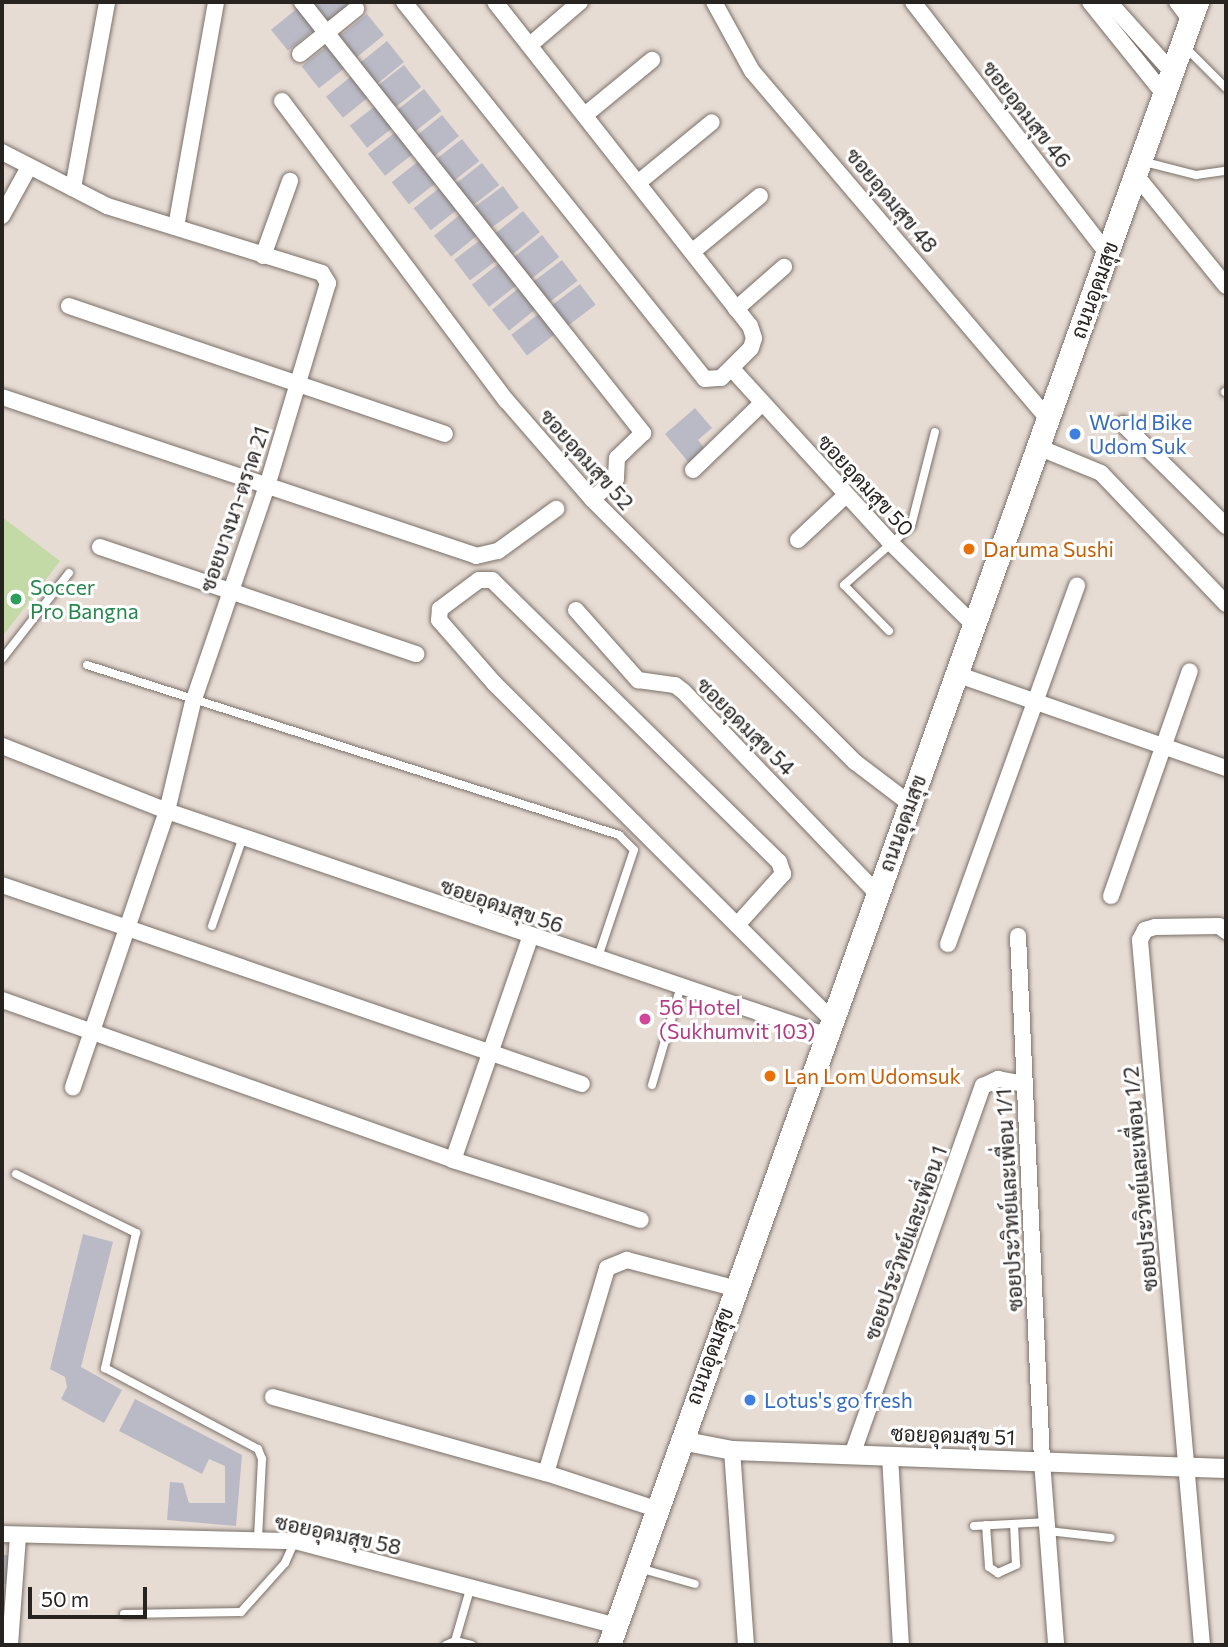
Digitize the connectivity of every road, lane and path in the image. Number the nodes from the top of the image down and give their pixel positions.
1 (107, 2) edge
2 (216, 2) edge
3 (302, 2) edge
4 (404, 2) edge
5 (495, 2) edge
6 (580, 2) edge
7 (714, 2) edge
8 (913, 2) edge
9 (1090, 2) edge
10 (1109, 2) edge
11 (1188, 8) edge
12 (356, 9) dead end
13 (326, 33) junction
14 (1182, 44) junction
15 (530, 45) junction
16 (300, 54) dead end
17 (652, 60) dead end
18 (1168, 83) junction
19 (1226, 88) edge
20 (282, 101) dead end
21 (585, 115) junction
22 (712, 122) dead end
23 (2, 152) edge
24 (29, 167) junction
25 (1137, 167) junction
26 (1226, 171) edge
27 (290, 181) dead end
28 (639, 182) junction
29 (74, 188) junction
30 (760, 196) dead end
31 (2, 216) edge
32 (176, 227) junction
33 (692, 252) junction
34 (1107, 253) junction
35 (263, 256) junction
36 (784, 267) dead end
37 (1223, 276) edge
38 (69, 306) dead end
39 (736, 309) junction
40 (733, 370) junction
41 (297, 385) junction
42 (2, 397) edge
43 (761, 404) junction
44 (1048, 419) junction
45 (1123, 424) dead end
46 (934, 432) dead end
47 (444, 434) dead end
48 (1038, 447) junction
49 (693, 470) dead end
50 (267, 486) junction
51 (846, 495) junction
52 (592, 499) junction
53 (556, 509) dead end
54 (1226, 526) edge
55 (798, 540) dead end
56 (889, 541) junction
57 (100, 547) dead end
58 (69, 573) dead end
59 (1077, 586) dead end
60 (228, 591) junction
61 (1226, 604) edge
62 (576, 610) dead end
63 (973, 624) junction
64 (889, 631) dead end
65 (416, 654) dead end
66 (2, 659) edge
67 (87, 665) dead end
68 (1190, 671) dead end
69 (956, 674) junction
70 (1036, 701) junction
71 (193, 702) junction
72 (2, 746) edge
73 (1166, 747) junction
74 (1226, 768) edge
75 (909, 803) junction
76 (167, 811) junction
77 (243, 837) junction
78 (2, 885) edge
79 (877, 893) junction
80 (1111, 896) dead end
81 (737, 925) junction
82 (212, 926) dead end
83 (128, 930) junction
84 (1226, 931) edge
85 (1018, 936) dead end
86 (530, 938) junction
87 (948, 944) dead end
88 (597, 960) junction
89 (680, 989) junction
90 (2, 1000) edge
91 (827, 1026) junction
92 (92, 1033) junction
93 (489, 1052) junction
94 (582, 1084) dead end
95 (1024, 1084) junction
96 (652, 1085) dead end
97 (73, 1087) dead end
98 (453, 1160) junction
99 (16, 1174) dead end
100 (641, 1220) dead end
101 (734, 1288) junction
102 (273, 1397) dead end
103 (680, 1440) junction
104 (733, 1450) junction
105 (852, 1455) junction
106 (890, 1456) junction
107 (1042, 1461) junction
108 (1186, 1466) junction
109 (1226, 1468) edge
110 (546, 1473) junction
111 (656, 1510) junction
112 (1014, 1524) junction
113 (986, 1525) junction
114 (974, 1526) dead end
115 (1048, 1527) junction
116 (10, 1534) edge
117 (257, 1538) junction
118 (1111, 1538) dead end
119 (295, 1541) junction
120 (636, 1567) junction
121 (695, 1584) dead end
122 (471, 1586) junction
123 (124, 1614) dead end
124 (612, 1636) edge
125 (455, 1641) junction
126 (10, 1645) edge
127 (446, 1645) edge
128 (472, 1645) edge
129 (746, 1645) edge
130 (901, 1645) edge
131 (1056, 1645) edge
132 (1202, 1645) edge

1 - 29 street
2 - 32 street
3 - 13 street
4 - 40 street
5 - 15 street
6 - 15 street
7 - 44 street, ซอยอุดมสุข 48
8 - 34 street, ซอยอุดมสุข 46
9 - 18 street
10 - 18 street
11 - 14 main road, ถนนอุดมสุข
12 - 13 street
13 - 16 street
13 - 52 street
14 - 18 main road, ถนนอุดมสุข
14 - 19 lane
15 - 21 street
17 - 21 street
18 - 25 main road, ถนนอุดมสุข
20 - 52 street, ซอยอุดมสุข 52
21 - 28 street
22 - 28 street
23 - 24 street, ซอยบางนา-ตราด 21
24 - 29 street, ซอยบางนา-ตราด 21
24 - 31 street
25 - 26 lane
25 - 34 main road, ถนนอุดมสุข
25 - 37 street
27 - 35 street
28 - 33 street
29 - 32 street, ซอยบางนา-ตราด 21
30 - 33 street
32 - 35 street, ซอยบางนา-ตราด 21
33 - 39 street
34 - 44 main road, ถนนอุดมสุข
35 - 41 street, ซอยบางนา-ตราด 21
36 - 39 street
38 - 41 street
39 - 40 street
40 - 43 street, ซอยอุดมสุข 50
41 - 47 street
41 - 50 street, ซอยบางนา-ตราด 21
42 - 50 street
43 - 49 street
43 - 51 street, ซอยอุดมสุข 50
44 - 48 main road, ถนนอุดมสุข
45 - 54 street
46 - 56 lane
48 - 61 street
48 - 63 main road, ถนนอุดมสุข
50 - 53 street
50 - 60 street, ซอยบางนา-ตราด 21
51 - 55 street
51 - 56 street, ซอยอุดมสุข 50
52 - 75 street, ซอยอุดมสุข 52
56 - 63 street, ซอยอุดมสุข 50
56 - 64 lane
57 - 60 street
58 - 66 lane
59 - 70 street
60 - 65 street
60 - 71 street, ซอยบางนา-ตราด 21
62 - 79 street, ซอยอุดมสุข 54
63 - 69 main road, ถนนอุดมสุข
67 - 71 lane
68 - 73 street
69 - 70 street
69 - 75 main road, ถนนอุดมสุข
70 - 73 street
70 - 87 street
71 - 76 street, ซอยบางนา-ตราด 21
71 - 88 lane
72 - 76 street, ซอยอุดมสุข 56
73 - 74 street
73 - 80 street
75 - 79 main road, ถนนอุดมสุข
76 - 77 street, ซอยอุดมสุข 56
76 - 83 street, ซอยบางนา-ตราด 21
77 - 82 lane
77 - 86 street, ซอยอุดมสุข 56
78 - 83 street
79 - 91 main road, ถนนอุดมสุข
81 - 81 street
81 - 91 street
83 - 92 street, ซอยบางนา-ตราด 21
83 - 93 street
84 - 108 street, ซอยประวิทย์และเพื่อน 1/2
85 - 95 street, ซอยประวิทย์และเพื่อน 1/1
86 - 88 street, ซอยอุดมสุข 56
86 - 93 street
88 - 89 street, ซอยอุดมสุข 56
89 - 91 street, ซอยอุดมสุข 56
89 - 96 lane
90 - 92 street
91 - 101 main road, ถนนอุดมสุข
92 - 97 street, ซอยบางนา-ตราด 21
92 - 98 street
93 - 94 street
93 - 98 street
95 - 105 street, ซอยประวิทย์และเพื่อน 1
95 - 107 street, ซอยประวิทย์และเพื่อน 1/1
98 - 100 street
99 - 117 lane
101 - 103 main road, ถนนอุดมสุข
101 - 110 street
102 - 110 street
103 - 104 street, ซอยอุดมสุข 51
103 - 111 main road, ถนนอุดมสุข
104 - 105 street, ซอยอุดมสุข 51
104 - 129 street
105 - 106 street, ซอยอุดมสุข 51
106 - 107 street, ซอยอุดมสุข 51
106 - 130 street
107 - 108 street, ซอยอุดมสุข 51
107 - 115 street, ซอยประวิทย์และเพื่อน 1/1
108 - 109 street, ซอยอุดมสุข 51
108 - 132 street
110 - 111 street
111 - 120 main road, ถนนอุดมสุข
112 - 113 lane
112 - 113 lane
112 - 115 lane
113 - 114 lane
115 - 118 lane
115 - 131 street, ซอยประวิทย์และเพื่อน 1/1
116 - 117 street, ซอยอุดมสุข 58
116 - 126 street
117 - 119 street, ซอยอุดมสุข 58
119 - 122 street, ซอยอุดมสุข 58
119 - 123 lane
120 - 121 lane
120 - 124 main road, ถนนอุดมสุข
122 - 124 street, ซอยอุดมสุข 58
122 - 125 lane
125 - 127 lane
125 - 128 lane

